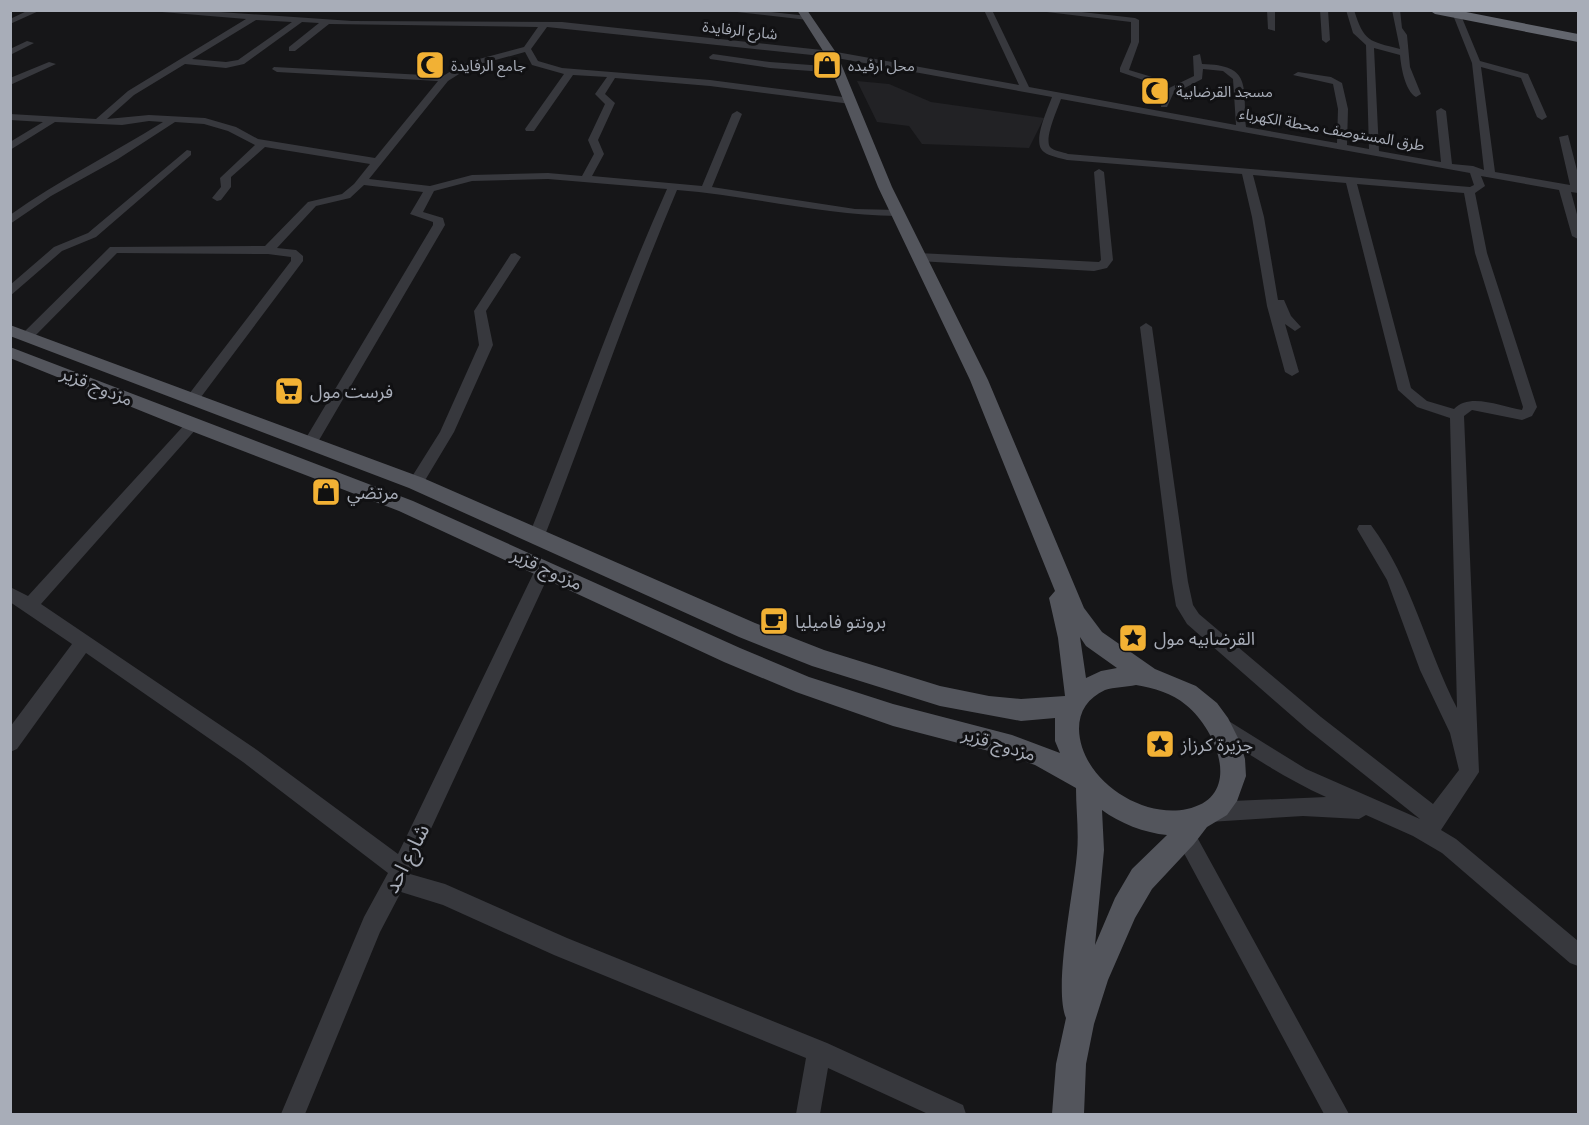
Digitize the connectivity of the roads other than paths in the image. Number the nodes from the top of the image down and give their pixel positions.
1 (37, 10) edge
2 (142, 10) edge
3 (368, 10) edge
4 (723, 10) edge
5 (988, 10) edge
6 (1034, 10) edge
7 (1271, 10) edge
8 (1324, 10) edge
9 (1350, 10) edge
10 (1396, 10) edge
11 (1435, 10) edge
12 (1459, 13) edge
13 (805, 14) edge
14 (252, 19) junction
15 (298, 21) junction
16 (10, 22) edge
17 (326, 22) junction
18 (352, 23) junction
19 (544, 25) junction
20 (1272, 29) dead end
21 (1578, 32) edge
22 (1578, 38) edge
23 (1326, 40) dead end
24 (30, 43) dead end
25 (1370, 44) junction
26 (292, 49) dead end
27 (527, 49) junction
28 (10, 52) edge
29 (1404, 53) junction
30 (831, 54) junction
31 (1198, 55) dead end
32 (712, 57) dead end
33 (182, 61) junction
34 (1476, 63) junction
35 (52, 64) dead end
36 (1197, 66) junction
37 (277, 69) dead end
38 (838, 70) junction
39 (570, 72) junction
40 (614, 75) junction
41 (1298, 75) dead end
42 (444, 79) junction
43 (10, 82) edge
44 (1026, 91) junction
45 (1416, 94) dead end
46 (1166, 95) junction
47 (1057, 97) junction
48 (851, 100) junction
49 (1441, 111) dead end
50 (737, 114) dead end
51 (1161, 115) junction
52 (10, 117) edge
53 (1542, 117) dead end
54 (52, 120) junction
55 (172, 120) junction
56 (98, 122) junction
57 (530, 129) dead end
58 (1241, 129) junction
59 (1564, 137) dead end
60 (262, 144) junction
61 (1342, 146) junction
62 (10, 147) edge
63 (1374, 152) junction
64 (187, 153) dead end
65 (378, 162) junction
66 (1447, 165) junction
67 (1473, 170) junction
68 (1099, 172) dead end
69 (1252, 173) junction
70 (1490, 173) junction
71 (585, 179) junction
72 (1351, 181) junction
73 (362, 182) junction
74 (1564, 187) junction
75 (673, 188) junction
76 (430, 189) junction
77 (706, 189) junction
78 (1469, 190) junction
79 (1578, 190) edge
80 (217, 198) dead end
81 (898, 213) junction
82 (10, 221) edge
83 (1578, 236) edge
84 (268, 250) junction
85 (515, 257) dead end
86 (918, 257) junction
87 (10, 292) edge
88 (1146, 327) dead end
89 (1295, 327) dead end
90 (19, 333) edge
91 (10, 352) edge
92 (1292, 372) dead end
93 (193, 398) junction
94 (1457, 415) junction
95 (192, 425) junction
96 (310, 443) junction
97 (416, 483) junction
98 (503, 520) junction
99 (1365, 529) dead end
100 (537, 535) junction
101 (485, 540) junction
102 (1051, 557) junction
103 (544, 568) junction
104 (10, 594) edge
105 (30, 605) junction
106 (83, 644) junction
107 (1148, 677) junction
108 (1075, 702) junction
109 (1218, 722) junction
110 (10, 743) edge
111 (1468, 755) junction
112 (1086, 782) junction
113 (1386, 814) junction
114 (1197, 822) junction
115 (1432, 826) junction
116 (399, 875) junction
117 (1578, 956) edge
118 (1078, 1024) junction
119 (819, 1051) junction
120 (293, 1114) edge
121 (808, 1114) edge
122 (954, 1114) edge
123 (1068, 1114) edge
124 (1337, 1114) edge

1 - 16 street
2 - 14 street, شارع الرفايدة
3 - 18 street
4 - 13 street
5 - 44 street
6 - 46 street
7 - 20 street
8 - 23 street
9 - 25 street
10 - 29 street
11 - 12 highway
12 - 21 highway
12 - 22 highway
12 - 34 street
13 - 30 main road
14 - 15 street, شارع الرفايدة
14 - 33 street
15 - 17 street, شارع الرفايدة
15 - 33 street
17 - 18 street, شارع الرفايدة
17 - 26 street
18 - 19 street, شارع الرفايدة
19 - 27 street
19 - 30 street, شارع الرفايدة
24 - 28 street
25 - 29 street
25 - 63 street
27 - 39 street
27 - 42 street
29 - 45 street
30 - 38 main road
30 - 44 street, طرق المستوصف محطة الكهرباء
31 - 36 street
32 - 38 street
33 - 56 street
34 - 53 street
34 - 70 street
35 - 43 street
36 - 46 street
36 - 58 street
37 - 42 street
38 - 48 main road
39 - 40 street
39 - 57 street
40 - 48 street
40 - 71 street
41 - 61 street
42 - 65 street
44 - 47 street, طرق المستوصف محطة الكهرباء
46 - 51 street
47 - 51 street, طرق المستوصف محطة الكهرباء
47 - 69 street
48 - 81 main road
49 - 66 street
50 - 77 street
51 - 58 street, طرق المستوصف محطة الكهرباء
52 - 54 street
54 - 56 street
54 - 62 street
55 - 56 street
55 - 60 street
55 - 82 street
58 - 61 street, طرق المستوصف محطة الكهرباء
59 - 79 street
60 - 65 street
60 - 80 street
61 - 63 street, طرق المستوصف محطة الكهرباء
63 - 66 street, طرق المستوصف محطة الكهرباء
64 - 87 street
65 - 73 street
66 - 67 street, طرق المستوصف محطة الكهرباء
67 - 70 street, طرق المستوصف محطة الكهرباء
67 - 78 street
68 - 86 street
69 - 72 street
69 - 89 street
69 - 92 street
70 - 74 street, طرق المستوصف محطة الكهرباء
71 - 75 street
71 - 76 street
72 - 78 street
72 - 94 street
73 - 76 street
73 - 84 street
74 - 79 street, طرق المستوصف محطة الكهرباء
74 - 83 street
75 - 77 street
75 - 100 street
76 - 96 street
77 - 81 street
78 - 94 street
81 - 86 main road
84 - 90 street
84 - 93 street
85 - 97 street
86 - 102 main road
88 - 115 street
90 - 93 main road, مزدوج قزير
91 - 95 main road, مزدوج قزير
93 - 96 main road, مزدوج قزير
94 - 111 street
95 - 101 main road, مزدوج قزير
95 - 105 street
96 - 97 main road, مزدوج قزير
97 - 98 main road, مزدوج قزير
98 - 100 main road, مزدوج قزير
98 - 101 main road
99 - 111 street
100 - 108 main road, مزدوج قزير
101 - 103 main road, مزدوج قزير
102 - 107 main road
102 - 108 main road
103 - 112 main road, مزدوج قزير
103 - 116 street, شارع احد
104 - 105 street
105 - 106 street
106 - 110 street
106 - 116 street
107 - 108 main road
107 - 109 main road
108 - 112 main road
109 - 113 street
109 - 114 main road
111 - 115 street
112 - 114 main road
112 - 118 main road
113 - 114 street
113 - 115 street
114 - 118 main road
114 - 124 street
115 - 117 street
116 - 119 street
116 - 120 street, شارع احد
118 - 123 main road
119 - 121 street
119 - 122 street

